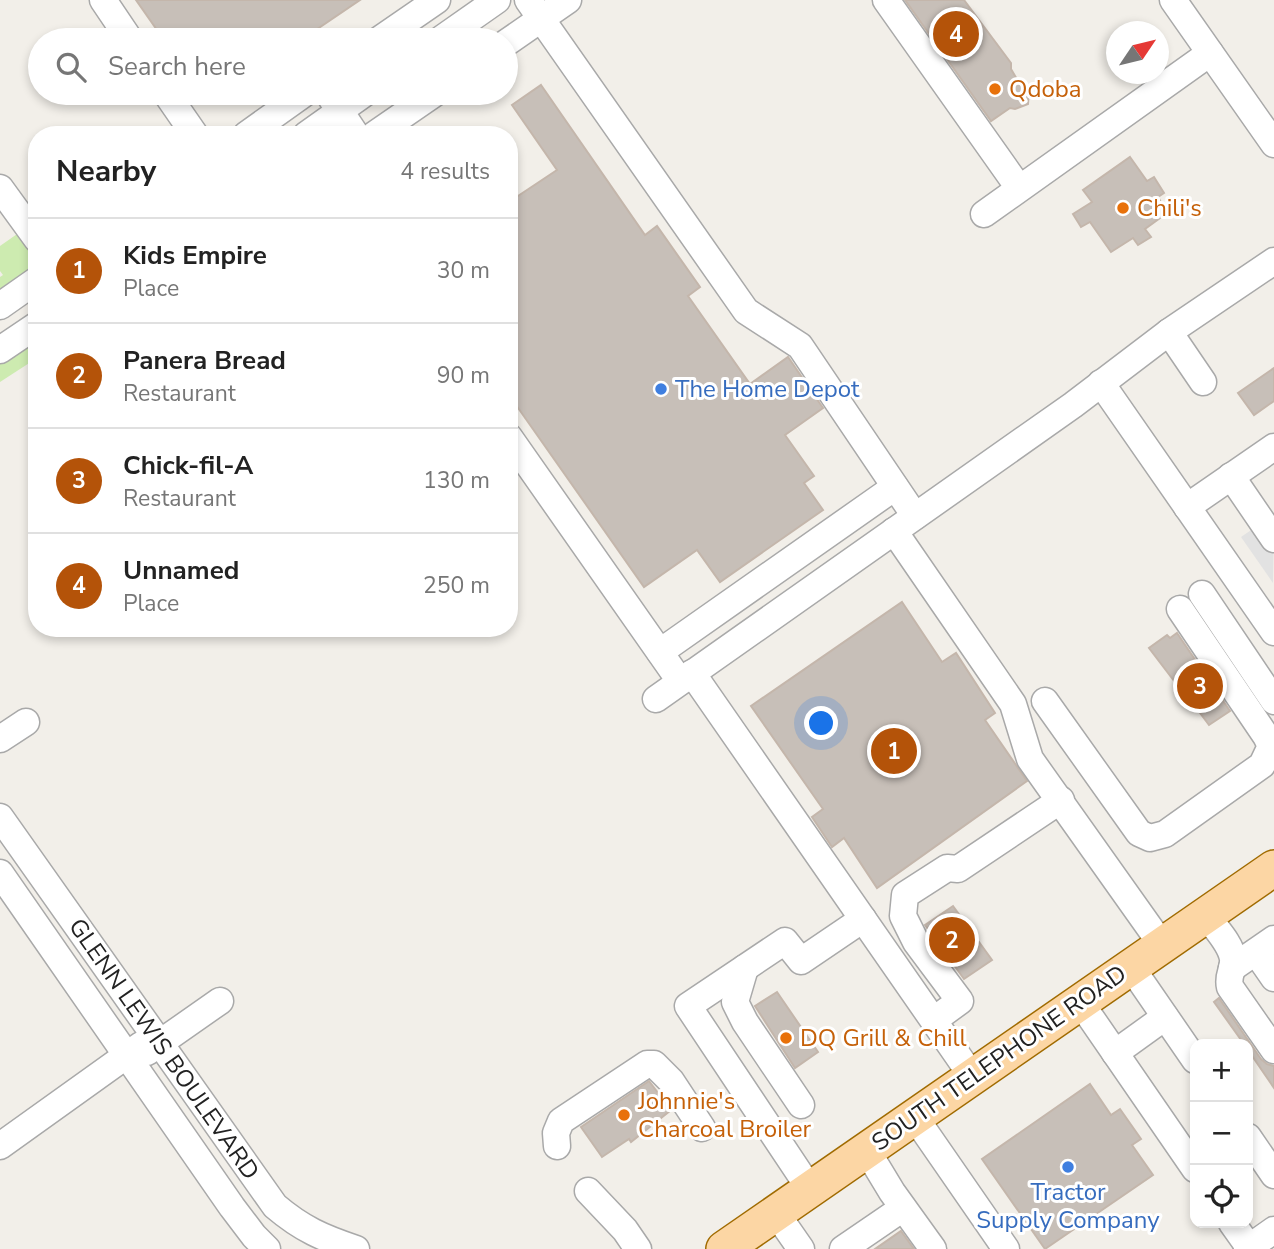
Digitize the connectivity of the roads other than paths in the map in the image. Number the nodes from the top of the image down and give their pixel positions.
1 (103, 0) edge
2 (437, 0) edge
3 (497, 0) edge
4 (568, 0) edge
5 (886, 0) edge
6 (1174, 0) edge
7 (535, 9) edge
8 (122, 28) edge
9 (396, 28) edge
10 (457, 28) edge
11 (518, 29) edge
12 (1210, 53) junction
13 (174, 105) edge
14 (288, 105) edge
15 (331, 105) edge
16 (335, 105) edge
17 (418, 105) edge
18 (189, 126) edge
19 (259, 126) edge
20 (313, 126) edge
21 (350, 126) edge
22 (387, 126) edge
23 (1274, 144) edge
24 (0, 188) edge
25 (1020, 188) junction
26 (984, 214) dead end
27 (28, 227) edge
28 (1274, 261) edge
29 (28, 287) edge
30 (0, 306) edge
31 (28, 331) edge
32 (1169, 332) junction
33 (0, 350) edge
34 (1203, 382) dead end
35 (1101, 383) junction
36 (1274, 447) edge
37 (518, 450) edge
38 (1231, 476) junction
39 (895, 487) junction
40 (1264, 504) edge
41 (1187, 507) junction
42 (905, 523) junction
43 (1274, 539) edge
44 (1191, 601) junction
45 (1273, 627) edge
46 (660, 652) junction
47 (686, 677) junction
48 (656, 699) dead end
49 (1274, 701) edge
50 (26, 722) dead end
51 (1274, 722) edge
52 (0, 739) edge
53 (1274, 774) edge
54 (1061, 800) junction
55 (0, 817) edge
56 (1274, 868) edge
57 (0, 873) edge
58 (863, 919) junction
59 (1214, 927) junction
60 (1162, 945) junction
61 (1252, 955) edge
62 (755, 961) junction
63 (1131, 967) junction
64 (1274, 978) edge
65 (220, 1002) dead end
66 (1080, 1002) junction
67 (1165, 1017) junction
68 (933, 1020) junction
69 (158, 1039) junction
70 (1274, 1049) edge
71 (1115, 1053) junction
72 (1190, 1053) edge
73 (129, 1058) junction
74 (972, 1076) junction
75 (801, 1105) dead end
76 (914, 1116) junction
77 (702, 1128) dead end
78 (1253, 1144) edge
79 (0, 1146) edge
80 (557, 1146) dead end
81 (866, 1149) junction
82 (1192, 1165) edge
83 (1274, 1175) edge
84 (810, 1189) junction
85 (588, 1191) dead end
86 (903, 1208) junction
87 (776, 1213) junction
88 (1235, 1228) edge
89 (1274, 1230) edge
90 (1248, 1248) edge
91 (267, 1249) edge
92 (356, 1249) edge
93 (638, 1249) edge
94 (724, 1249) edge
95 (801, 1249) edge
96 (843, 1249) edge
97 (933, 1249) edge
98 (1006, 1249) edge

1 - 8 street
2 - 9 street
3 - 10 street
4 - 7 street
5 - 25 street
6 - 12 street
7 - 11 street
7 - 39 street
12 - 23 street
12 - 25 street
13 - 18 street
14 - 19 street
15 - 20 street
16 - 21 street
17 - 22 street
24 - 27 street
25 - 26 street
28 - 32 street
29 - 30 street
31 - 33 street
32 - 34 street
32 - 35 street
35 - 41 street
35 - 42 street
36 - 38 street
37 - 46 street
38 - 40 street
38 - 41 street
39 - 42 street
39 - 46 street
40 - 43 street
41 - 45 street
42 - 47 street
42 - 54 street
44 - 49 street
44 - 51 street
44 - 53 street
46 - 47 street
47 - 48 street
47 - 58 street
50 - 52 street
54 - 60 street
54 - 68 street
55 - 69 street, GLENN LEWIS BOULEVARD
56 - 59 main road, SOUTH TELEPHONE ROAD
57 - 73 street, GLENN LEWIS BOULEVARD
58 - 62 street
58 - 68 street
59 - 60 main road, SOUTH TELEPHONE ROAD
59 - 61 street
60 - 63 main road, SOUTH TELEPHONE ROAD
61 - 64 street
61 - 70 street
62 - 75 street
62 - 84 street
63 - 66 main road, SOUTH TELEPHONE ROAD
63 - 67 street
65 - 69 street
66 - 71 street
66 - 74 main road, SOUTH TELEPHONE ROAD
67 - 71 street
67 - 72 street
68 - 74 street
69 - 73 street
69 - 92 street, GLENN LEWIS BOULEVARD
71 - 82 street
73 - 79 street
73 - 91 street, GLENN LEWIS BOULEVARD
74 - 76 main road, SOUTH TELEPHONE ROAD
76 - 81 main road, SOUTH TELEPHONE ROAD
76 - 98 street
77 - 80 street
78 - 83 street
81 - 84 main road, SOUTH TELEPHONE ROAD
81 - 86 street
84 - 87 main road, SOUTH TELEPHONE ROAD
85 - 93 street
86 - 96 street
86 - 97 street
87 - 94 main road, SOUTH TELEPHONE ROAD
87 - 95 street
88 - 90 street
89 - 90 street

